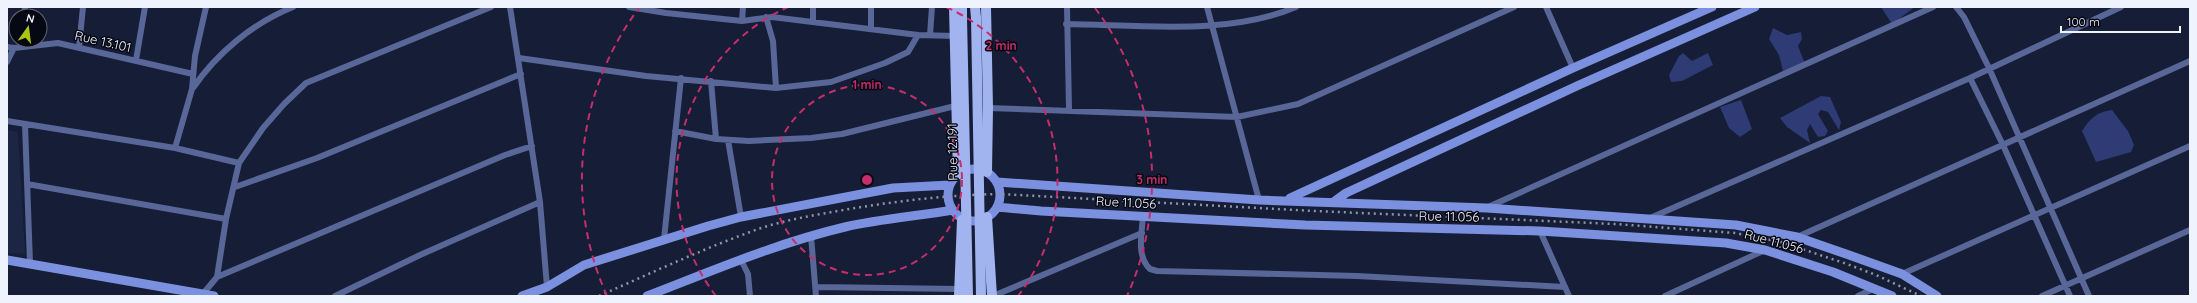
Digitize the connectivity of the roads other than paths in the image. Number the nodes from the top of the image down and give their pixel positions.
1 (83, 7) edge
2 (145, 7) edge
3 (206, 7) edge
4 (293, 7) edge
5 (491, 7) edge
6 (510, 7) edge
7 (629, 7) edge
8 (743, 7) edge
9 (813, 7) edge
10 (871, 7) edge
11 (932, 7) edge
12 (954, 7) edge
13 (962, 7) edge
14 (975, 7) edge
15 (986, 7) edge
16 (1067, 7) edge
17 (1207, 7) edge
18 (1296, 7) edge
19 (1514, 7) edge
20 (1546, 7) edge
21 (1712, 7) edge
22 (1755, 7) edge
23 (1933, 7) edge
24 (1956, 7) edge
25 (2121, 7) edge
26 (666, 10) edge
27 (766, 17) junction
28 (742, 21) junction
29 (813, 22) junction
30 (1066, 24) junction
31 (1213, 26) junction
32 (871, 29) junction
33 (918, 35) junction
34 (930, 35) junction
35 (954, 36) junction
36 (48, 42) edge
37 (79, 47) junction
38 (14, 48) edge
39 (519, 58) junction
40 (136, 60) junction
41 (2190, 61) edge
42 (7, 62) edge
43 (1573, 68) junction
44 (1989, 68) junction
45 (193, 74) junction
46 (521, 74) junction
47 (681, 78) junction
48 (1970, 78) junction
49 (711, 81) junction
50 (776, 88) junction
51 (192, 89) junction
52 (955, 106) junction
53 (988, 108) junction
54 (1069, 110) junction
55 (1237, 117) junction
56 (7, 121) edge
57 (25, 125) junction
58 (675, 131) junction
59 (2020, 137) junction
60 (716, 139) junction
61 (728, 140) junction
62 (2003, 145) junction
63 (532, 146) junction
64 (2190, 146) edge
65 (175, 148) junction
66 (240, 163) junction
67 (987, 172) junction
68 (958, 174) junction
69 (997, 182) junction
70 (27, 184) junction
71 (950, 185) junction
72 (235, 186) junction
73 (1288, 199) junction
74 (1259, 200) junction
75 (1335, 201) junction
76 (540, 202) junction
77 (997, 207) junction
78 (1487, 208) junction
79 (2051, 209) junction
80 (953, 210) junction
81 (1143, 216) junction
82 (2035, 216) junction
83 (741, 217) junction
84 (987, 217) junction
85 (962, 218) junction
86 (226, 219) junction
87 (1645, 220) junction
88 (2190, 230) edge
89 (1540, 231) junction
90 (1142, 233) junction
91 (811, 236) junction
92 (1797, 237) junction
93 (664, 239) junction
94 (1765, 250) junction
95 (7, 260) edge
96 (740, 260) junction
97 (30, 263) junction
98 (1902, 274) junction
99 (217, 277) junction
100 (2082, 278) junction
101 (2065, 286) junction
102 (816, 287) junction
103 (1565, 288) junction
104 (1875, 288) junction
105 (546, 291) edge
106 (959, 292) edge
107 (202, 294) edge
108 (214, 296) edge
109 (335, 296) edge
110 (522, 296) edge
111 (647, 296) edge
112 (750, 296) edge
113 (816, 296) edge
114 (968, 296) edge
115 (981, 296) edge
116 (993, 296) edge
117 (1569, 296) edge
118 (1665, 296) edge
119 (1858, 296) edge
120 (1892, 296) edge
121 (1937, 296) edge
122 (2042, 296) edge
123 (2070, 296) edge
124 (2089, 296) edge

1 - 37 street
2 - 40 street
3 - 45 street
4 - 51 street
5 - 66 street
6 - 39 street
7 - 26 street
8 - 28 street
9 - 29 street
10 - 32 street
11 - 34 street
12 - 35 main road
13 - 114 main road, Rue 12.191, bridge
14 - 115 main road, Rue 12.191, bridge
15 - 53 main road
16 - 30 street
17 - 31 street
18 - 31 street
19 - 55 street
20 - 43 street
21 - 43 main road
22 - 75 main road
23 - 78 street
24 - 44 street
25 - 44 street
26 - 28 street
27 - 28 street
27 - 29 street
27 - 50 street
29 - 32 street
30 - 31 street
30 - 54 street
31 - 55 street
32 - 33 street
33 - 34 street
33 - 50 street
34 - 35 street
35 - 52 main road
36 - 37 street, Rue 13.101
37 - 40 street, Rue 13.101
38 - 42 street
39 - 46 street
39 - 47 street
40 - 45 street, Rue 13.101
41 - 59 street
43 - 73 main road
44 - 48 street
44 - 59 street
45 - 51 street
46 - 63 street
46 - 72 street
47 - 49 street
47 - 58 street
48 - 62 street
48 - 87 street
49 - 50 street
49 - 60 street
51 - 65 street
52 - 61 street
52 - 68 main road
53 - 54 street
53 - 67 main road
54 - 55 street
55 - 74 street
56 - 57 street
57 - 65 street
57 - 70 street
58 - 60 street
58 - 93 street
59 - 62 street
59 - 79 street
60 - 61 street
61 - 83 street
62 - 82 street
62 - 92 street
63 - 76 street
63 - 99 street
64 - 79 street
65 - 66 street
66 - 72 street
67 - 68 main road
67 - 69 main road
68 - 71 main road
69 - 74 main road
69 - 77 main road
70 - 86 street
70 - 97 street
71 - 80 main road
71 - 83 main road
72 - 86 street
73 - 74 main road
73 - 75 main road
75 - 78 main road
76 - 105 street
76 - 109 street
77 - 81 main road, Rue 11.056
77 - 84 main road
78 - 87 main road
79 - 82 street
79 - 100 street
80 - 85 main road
80 - 91 main road
81 - 89 main road, Rue 11.056
81 - 90 street
82 - 98 street
82 - 101 street
83 - 93 main road
84 - 85 main road
84 - 116 main road
85 - 106 main road
86 - 99 street
87 - 92 main road
88 - 100 street
89 - 94 main road, Rue 11.056
89 - 103 street
90 - 103 street
90 - 116 street
91 - 96 main road
91 - 102 street
92 - 98 main road
93 - 105 main road
94 - 104 main road, Rue 11.056
94 - 118 street
95 - 97 main road
96 - 111 main road
96 - 112 street
97 - 107 main road
98 - 121 main road
99 - 107 street
100 - 101 street
100 - 124 street
101 - 122 street
101 - 123 street
102 - 106 street
102 - 113 street
103 - 117 street
104 - 119 street
104 - 120 main road, Rue 11.056
105 - 110 main road
107 - 108 main road

